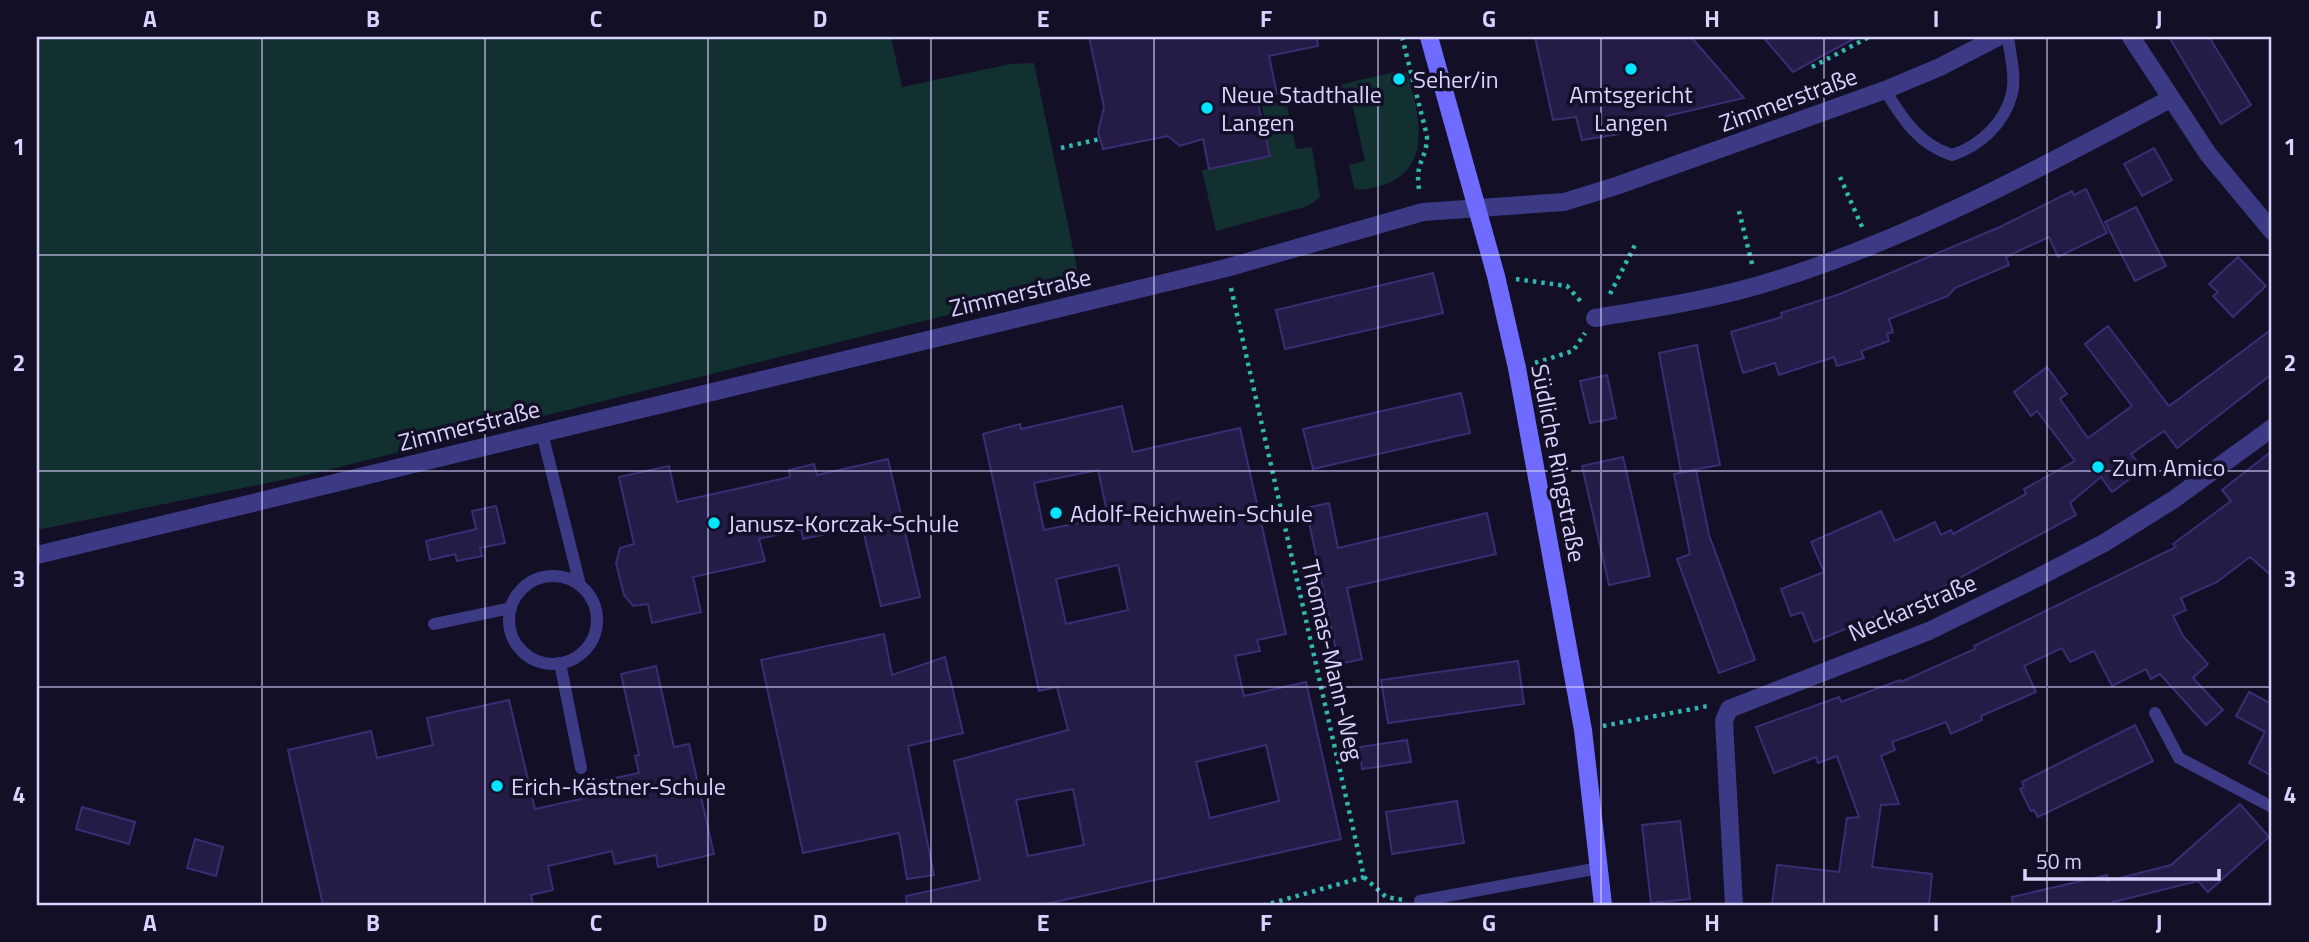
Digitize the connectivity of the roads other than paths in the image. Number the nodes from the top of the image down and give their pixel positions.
1 (1429, 37) edge
2 (1998, 37) edge
3 (2008, 37) edge
4 (2131, 37) edge
5 (1885, 90) junction
6 (2170, 99) junction
7 (1477, 210) junction
8 (2272, 231) edge
9 (1595, 318) road end
10 (2272, 428) edge
11 (542, 433) junction
12 (37, 555) edge
13 (580, 585) junction
14 (511, 608) junction
15 (434, 624) dead end
16 (560, 663) junction
17 (2155, 713) dead end
18 (581, 768) dead end
19 (2272, 807) edge
20 (1599, 868) junction
21 (1420, 901) road end
22 (1603, 905) edge
23 (1734, 905) edge

1 - 7 main road, Südliche Ringstraße
2 - 5 street, Zimmerstraße
3 - 5 lane
4 - 6 street
5 - 7 street, Zimmerstraße
6 - 8 street
6 - 9 street
7 - 11 street, Zimmerstraße
7 - 20 main road, Südliche Ringstraße
10 - 23 street, Neckarstraße
11 - 12 street, Zimmerstraße
11 - 13 lane
13 - 14 lane
13 - 16 lane
14 - 15 lane
14 - 16 lane
16 - 18 lane
17 - 19 lane
20 - 21 lane
20 - 22 main road, Südliche Ringstraße

